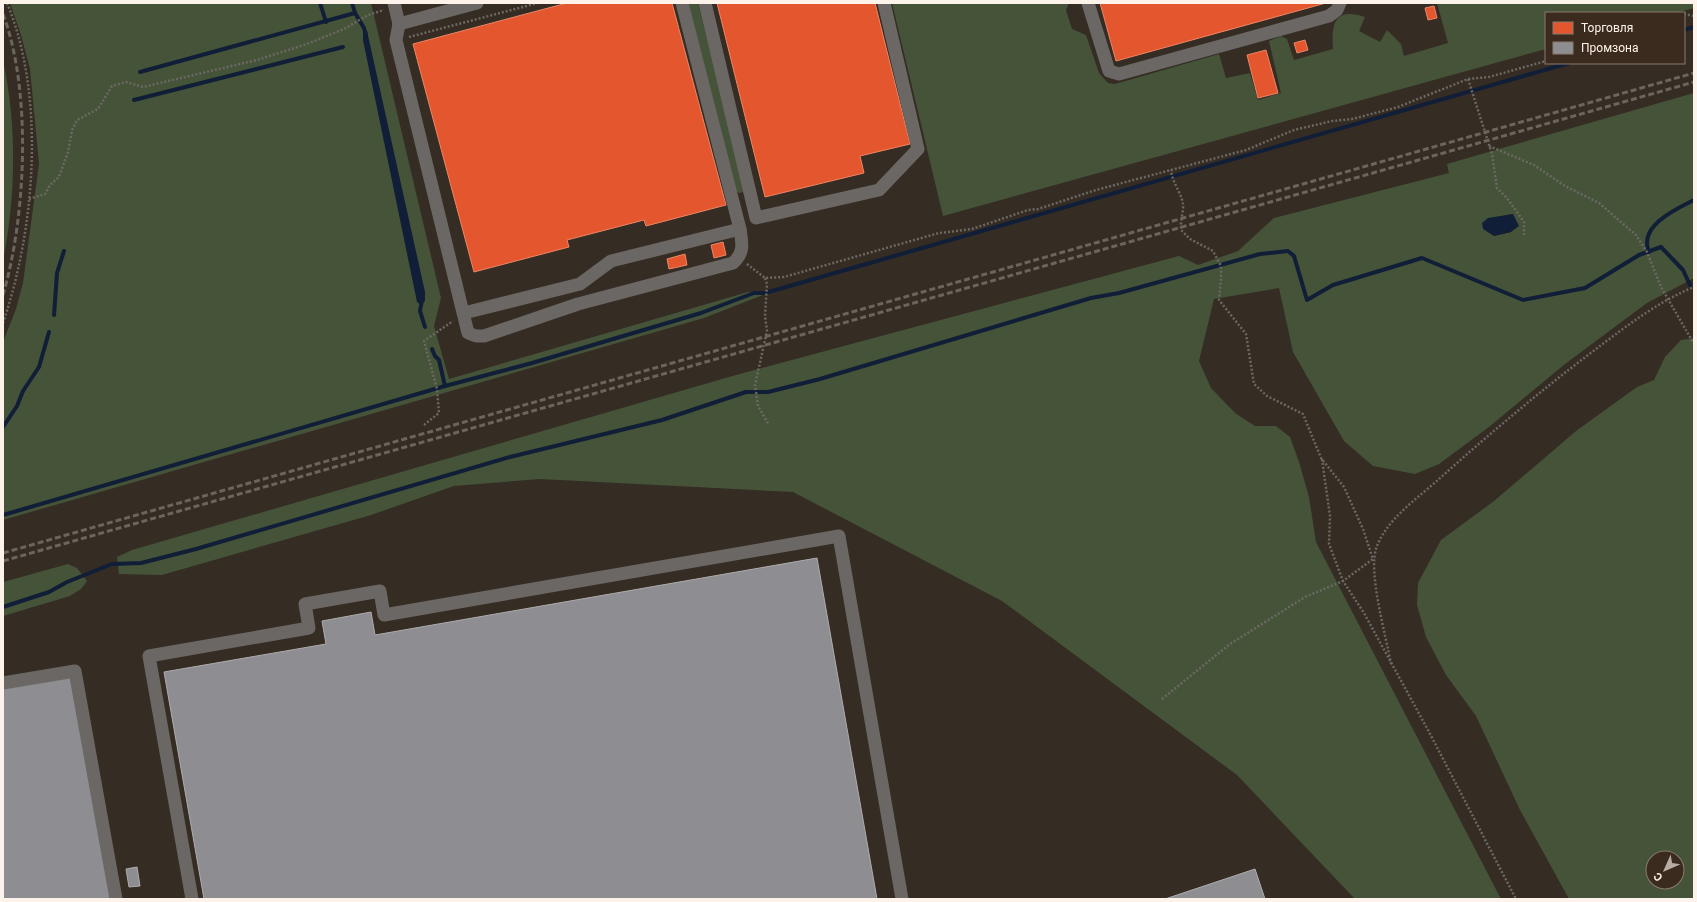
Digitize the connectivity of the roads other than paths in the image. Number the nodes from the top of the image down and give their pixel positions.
1 (394, 3) edge
2 (477, 3) edge
3 (682, 3) edge
4 (705, 3) edge
5 (884, 3) edge
6 (1088, 3) edge
7 (1340, 3) edge
8 (399, 24) junction
9 (740, 229) junction
10 (464, 314) junction
11 (3, 683) edge
12 (116, 899) edge
13 (192, 899) edge
14 (902, 899) edge

1 - 8 lane
2 - 8 lane
3 - 9 lane
4 - 5 lane
6 - 7 lane
8 - 10 lane
9 - 10 lane
9 - 10 lane
11 - 12 lane
13 - 14 lane

